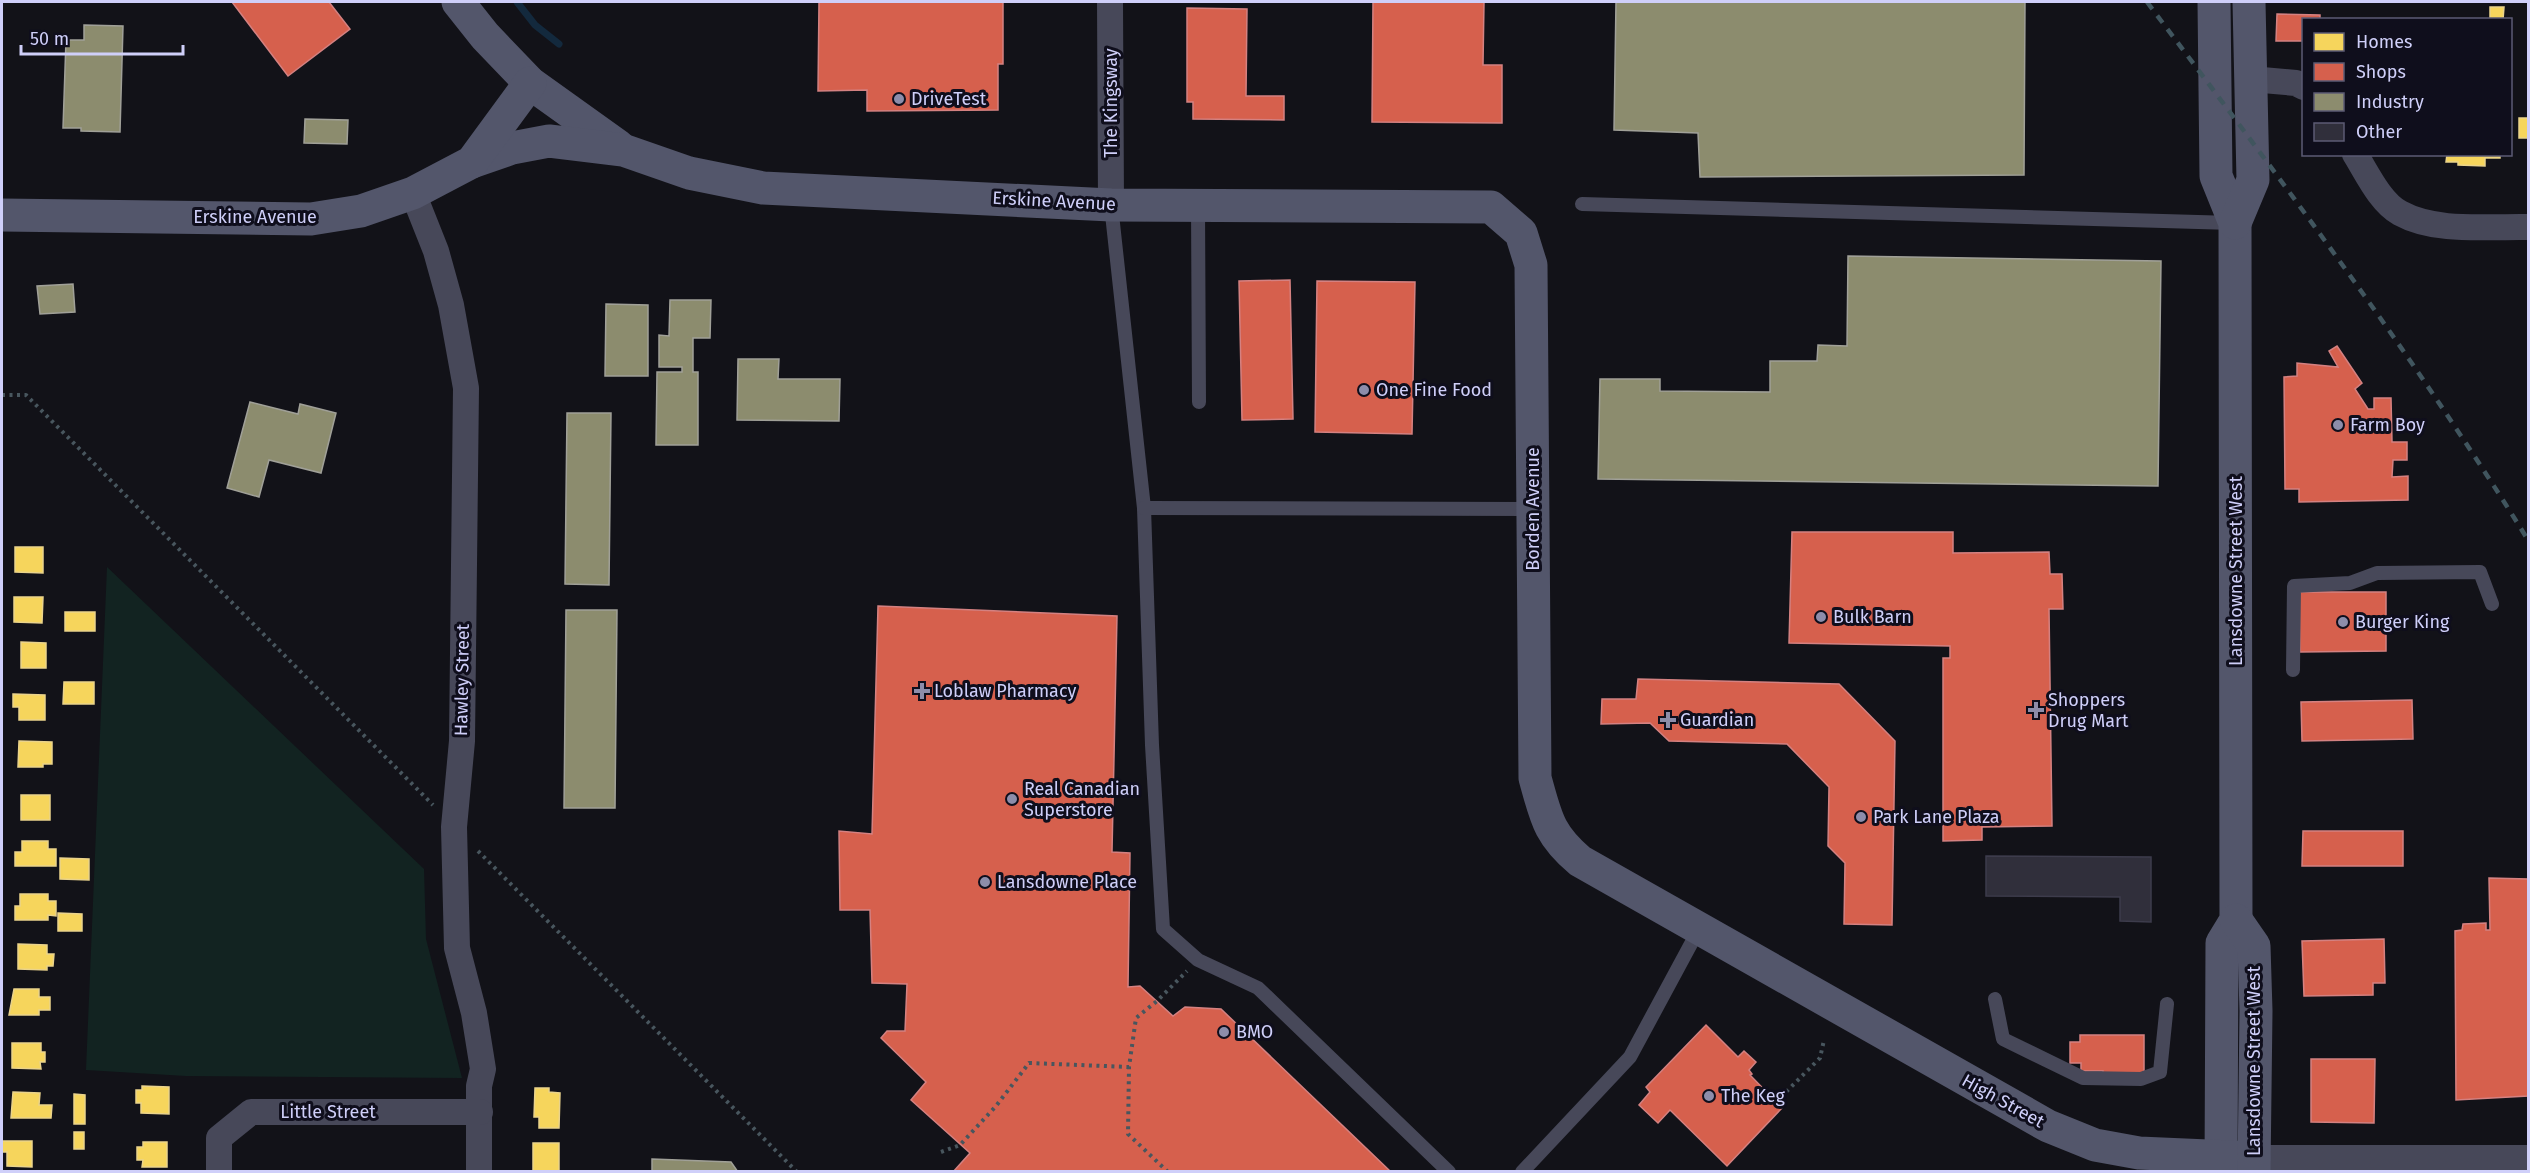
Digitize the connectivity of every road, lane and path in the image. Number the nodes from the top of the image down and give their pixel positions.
1 (458, 2) edge
2 (1110, 2) edge
3 (2214, 2) edge
4 (2249, 2) edge
5 (2251, 80) junction
6 (530, 83) junction
7 (2302, 86) edge
8 (623, 150) junction
9 (2356, 156) edge
10 (472, 162) junction
11 (413, 193) junction
12 (1582, 204) dead end
13 (1111, 205) junction
14 (1198, 206) junction
15 (1491, 207) joint
16 (2, 215) edge
17 (2235, 223) junction
18 (2529, 227) edge
19 (2, 396) edge
20 (1199, 402) dead end
21 (1144, 508) junction
22 (1533, 509) junction
23 (2492, 604) dead end
24 (2293, 670) dead end
25 (1548, 824) joint
26 (454, 827) junction
27 (2236, 920) junction
28 (1699, 929) junction
29 (1198, 960) junction
30 (1995, 999) dead end
31 (2167, 1004) dead end
32 (1824, 1040) dead end
33 (1129, 1066) junction
34 (1781, 1097) dead end
35 (480, 1112) junction
36 (941, 1152) dead end
37 (2512, 1162) edge
38 (2221, 1163) edge
39 (2254, 1165) edge
40 (219, 1172) edge
41 (479, 1172) edge
42 (797, 1172) edge
43 (1168, 1172) edge
44 (1449, 1172) edge
45 (1522, 1172) edge

1 - 6 street
2 - 13 street, The Kingsway
3 - 17 street, Lansdowne Street West
4 - 5 street, Lansdowne Street West
5 - 7 street
5 - 17 street, Lansdowne Street West
6 - 8 street
6 - 10 street, Erskine Avenue
8 - 10 street
8 - 13 street, Erskine Avenue
9 - 18 street
10 - 11 street, Erskine Avenue
11 - 16 street, Erskine Avenue
11 - 26 street, Hawley Street
12 - 17 lane
13 - 14 street, Erskine Avenue
13 - 21 lane
14 - 15 street, Erskine Avenue
14 - 20 lane
15 - 22 street, Borden Avenue
17 - 27 street, Lansdowne Street West
19 - 26 path
21 - 22 lane
21 - 29 lane
22 - 25 street, Borden Avenue
23 - 24 lane
25 - 28 street, High Street
26 - 35 street, Hawley Street
26 - 42 path
27 - 38 street, Lansdowne Street West
27 - 39 street, Lansdowne Street West
28 - 38 street, High Street
28 - 45 lane
29 - 33 path
29 - 44 lane
30 - 31 lane
32 - 34 path
33 - 36 path
33 - 43 path
35 - 40 street, Little Street
35 - 41 street, Hawley Street
37 - 39 street, High Street
38 - 39 street, High Street

